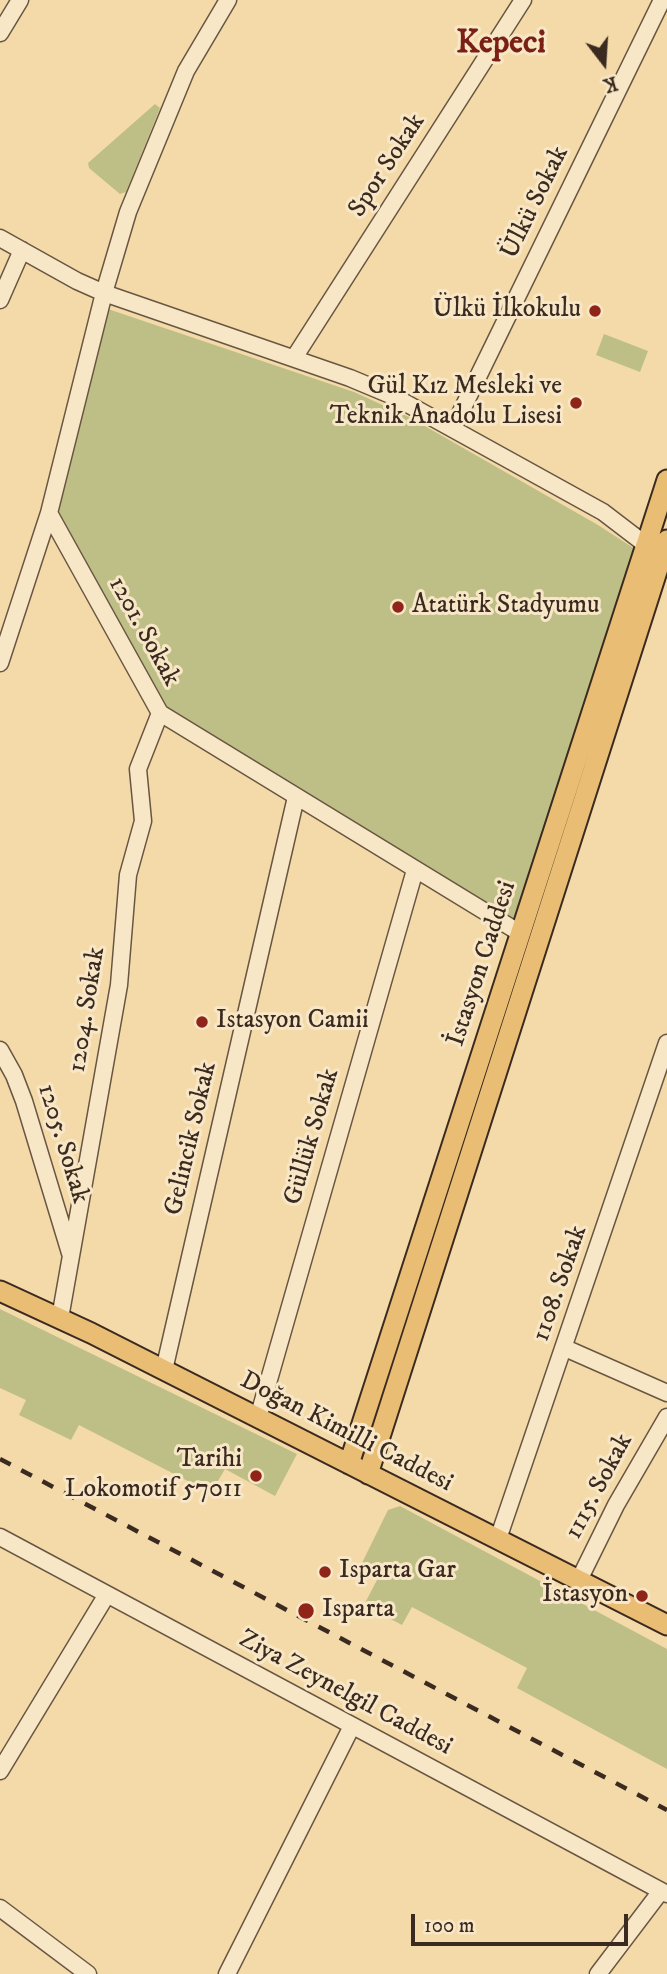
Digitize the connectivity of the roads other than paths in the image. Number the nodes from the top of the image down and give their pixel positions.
1 (20, 0) edge
2 (228, 0) edge
3 (523, 0) edge
4 (662, 0) edge
5 (0, 33) edge
6 (0, 237) edge
7 (22, 250) junction
8 (104, 293) junction
9 (0, 300) edge
10 (294, 358) junction
11 (453, 428) junction
12 (667, 480) edge
13 (49, 513) junction
14 (646, 544) junction
15 (665, 553) edge
16 (0, 663) edge
17 (160, 713) junction
18 (296, 797) junction
19 (415, 870) junction
20 (520, 933) junction
21 (667, 1043) edge
22 (0, 1050) edge
23 (71, 1255) junction
24 (0, 1291) edge
25 (60, 1318) junction
26 (565, 1348) junction
27 (164, 1370) junction
28 (667, 1393) edge
29 (667, 1417) edge
30 (258, 1418) junction
31 (349, 1464) junction
32 (368, 1474) junction
33 (0, 1537) edge
34 (498, 1539) junction
35 (579, 1580) junction
36 (106, 1595) junction
37 (667, 1625) edge
38 (352, 1726) junction
39 (0, 1771) edge
40 (664, 1892) edge
41 (0, 1908) edge
42 (88, 1974) edge
43 (227, 1974) edge
44 (598, 1974) edge

1 - 5 street
2 - 8 street
3 - 10 street, Spor Sokak
4 - 11 street, Ülkü Sokak
6 - 7 street
7 - 8 street
7 - 9 street
8 - 10 street
8 - 13 street
10 - 11 street
11 - 14 street
12 - 14 main road, İstasyon Caddesi
13 - 16 street
13 - 17 street, 1201. Sokak
14 - 15 street
14 - 20 main road, İstasyon Caddesi
15 - 32 main road, İstasyon Caddesi
17 - 18 street, 1201. Sokak
17 - 23 street, 1204. Sokak
18 - 19 street, 1201. Sokak
18 - 27 street, Gelincik Sokak
19 - 20 street, 1201. Sokak
19 - 30 street, Güllük Sokak
20 - 31 main road, İstasyon Caddesi
21 - 26 street, 1108. Sokak
22 - 23 street, 1205. Sokak
23 - 25 street, 1204. Sokak
24 - 25 main road, Doğan Kimilli Caddesi
25 - 27 main road, Doğan Kimilli Caddesi
26 - 28 street
26 - 34 street, 1108. Sokak
27 - 30 main road, Doğan Kimilli Caddesi
29 - 35 street, 1115. Sokak
30 - 31 main road, Doğan Kimilli Caddesi
31 - 32 main road, Doğan Kimilli Caddesi
32 - 34 main road, Doğan Kimilli Caddesi
33 - 36 street, Ziya Zeynelgil Caddesi
34 - 35 main road, Doğan Kimilli Caddesi
35 - 37 main road, Doğan Kimilli Caddesi
36 - 38 street, Ziya Zeynelgil Caddesi
36 - 39 street
38 - 40 street, Ziya Zeynelgil Caddesi
38 - 43 street
40 - 44 street
41 - 42 street

